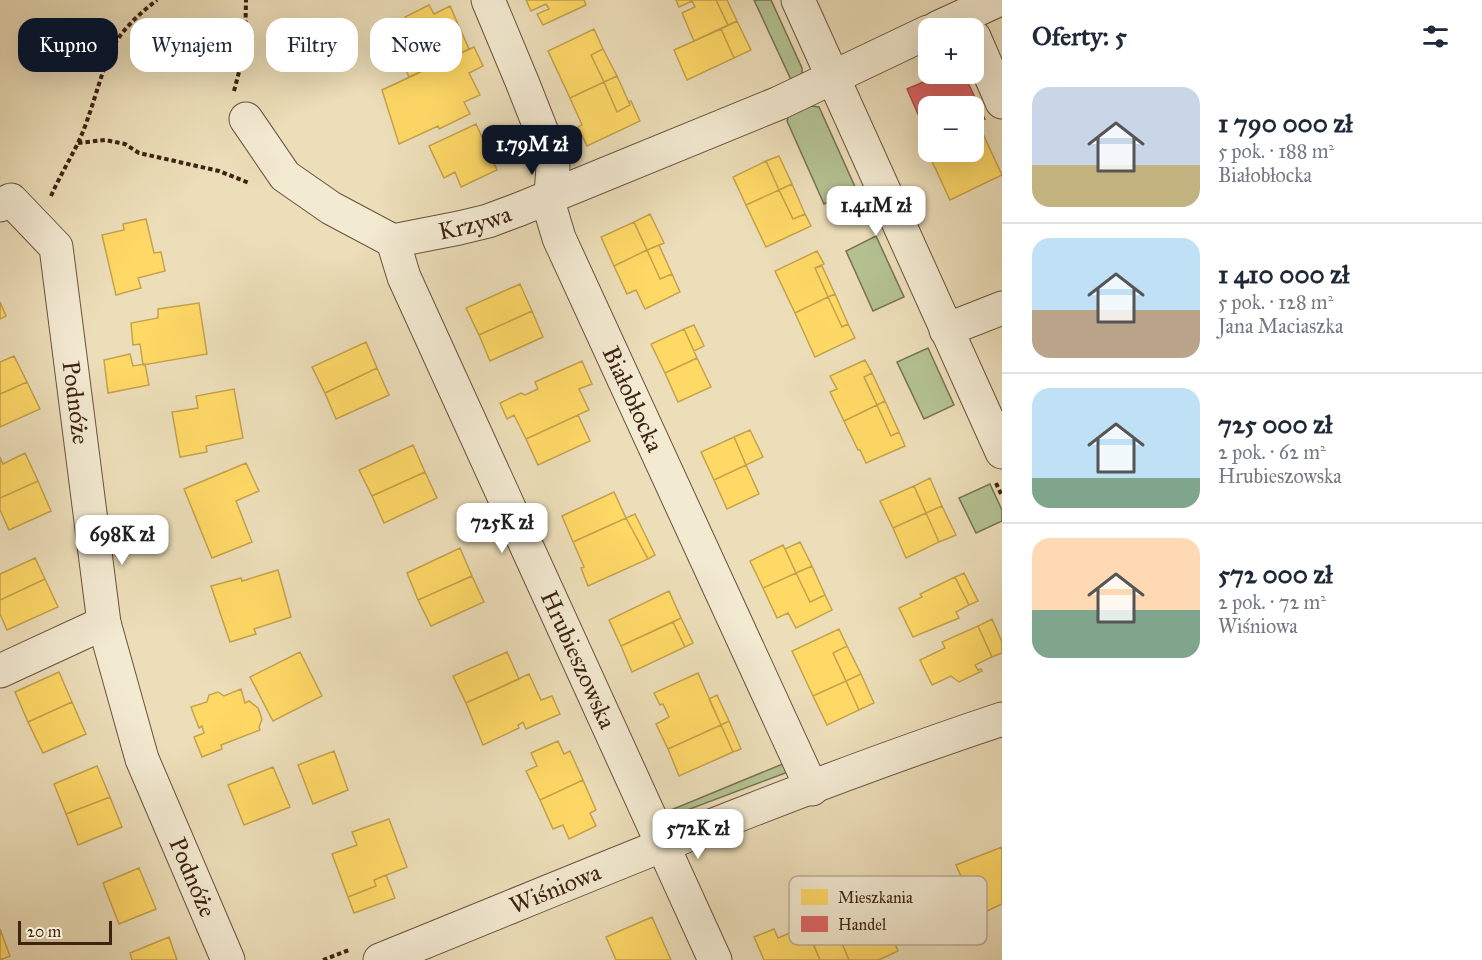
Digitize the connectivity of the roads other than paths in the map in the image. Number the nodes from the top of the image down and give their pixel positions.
1 (488, 0) edge
2 (798, 0) edge
3 (998, 0) edge
4 (974, 18) edge
5 (918, 37) edge
6 (984, 70) edge
7 (832, 77) junction
8 (1002, 102) edge
9 (246, 119) road end
10 (551, 196) junction
11 (5, 203) edge
12 (393, 241) junction
13 (1002, 308) edge
14 (946, 330) junction
15 (1002, 452) edge
16 (104, 623) junction
17 (0, 671) edge
18 (1002, 719) edge
19 (812, 789) junction
20 (664, 846) junction
21 (228, 960) edge
22 (380, 960) edge
23 (715, 960) edge

1 - 10 street, Białobłocka
2 - 7 street
3 - 4 street
5 - 7 street, Krzywa
6 - 8 street
7 - 10 street, Krzywa
7 - 14 street
9 - 12 street
10 - 12 street, Krzywa
10 - 19 street, Białobłocka
11 - 16 street, Podnóże
12 - 20 street, Hrubieszowska
13 - 14 street
14 - 15 street
16 - 17 street
16 - 21 street, Podnóże
18 - 19 street, Wiśniowa
19 - 20 street, Wiśniowa
20 - 22 street, Wiśniowa
20 - 23 street, Hrubieszowska

